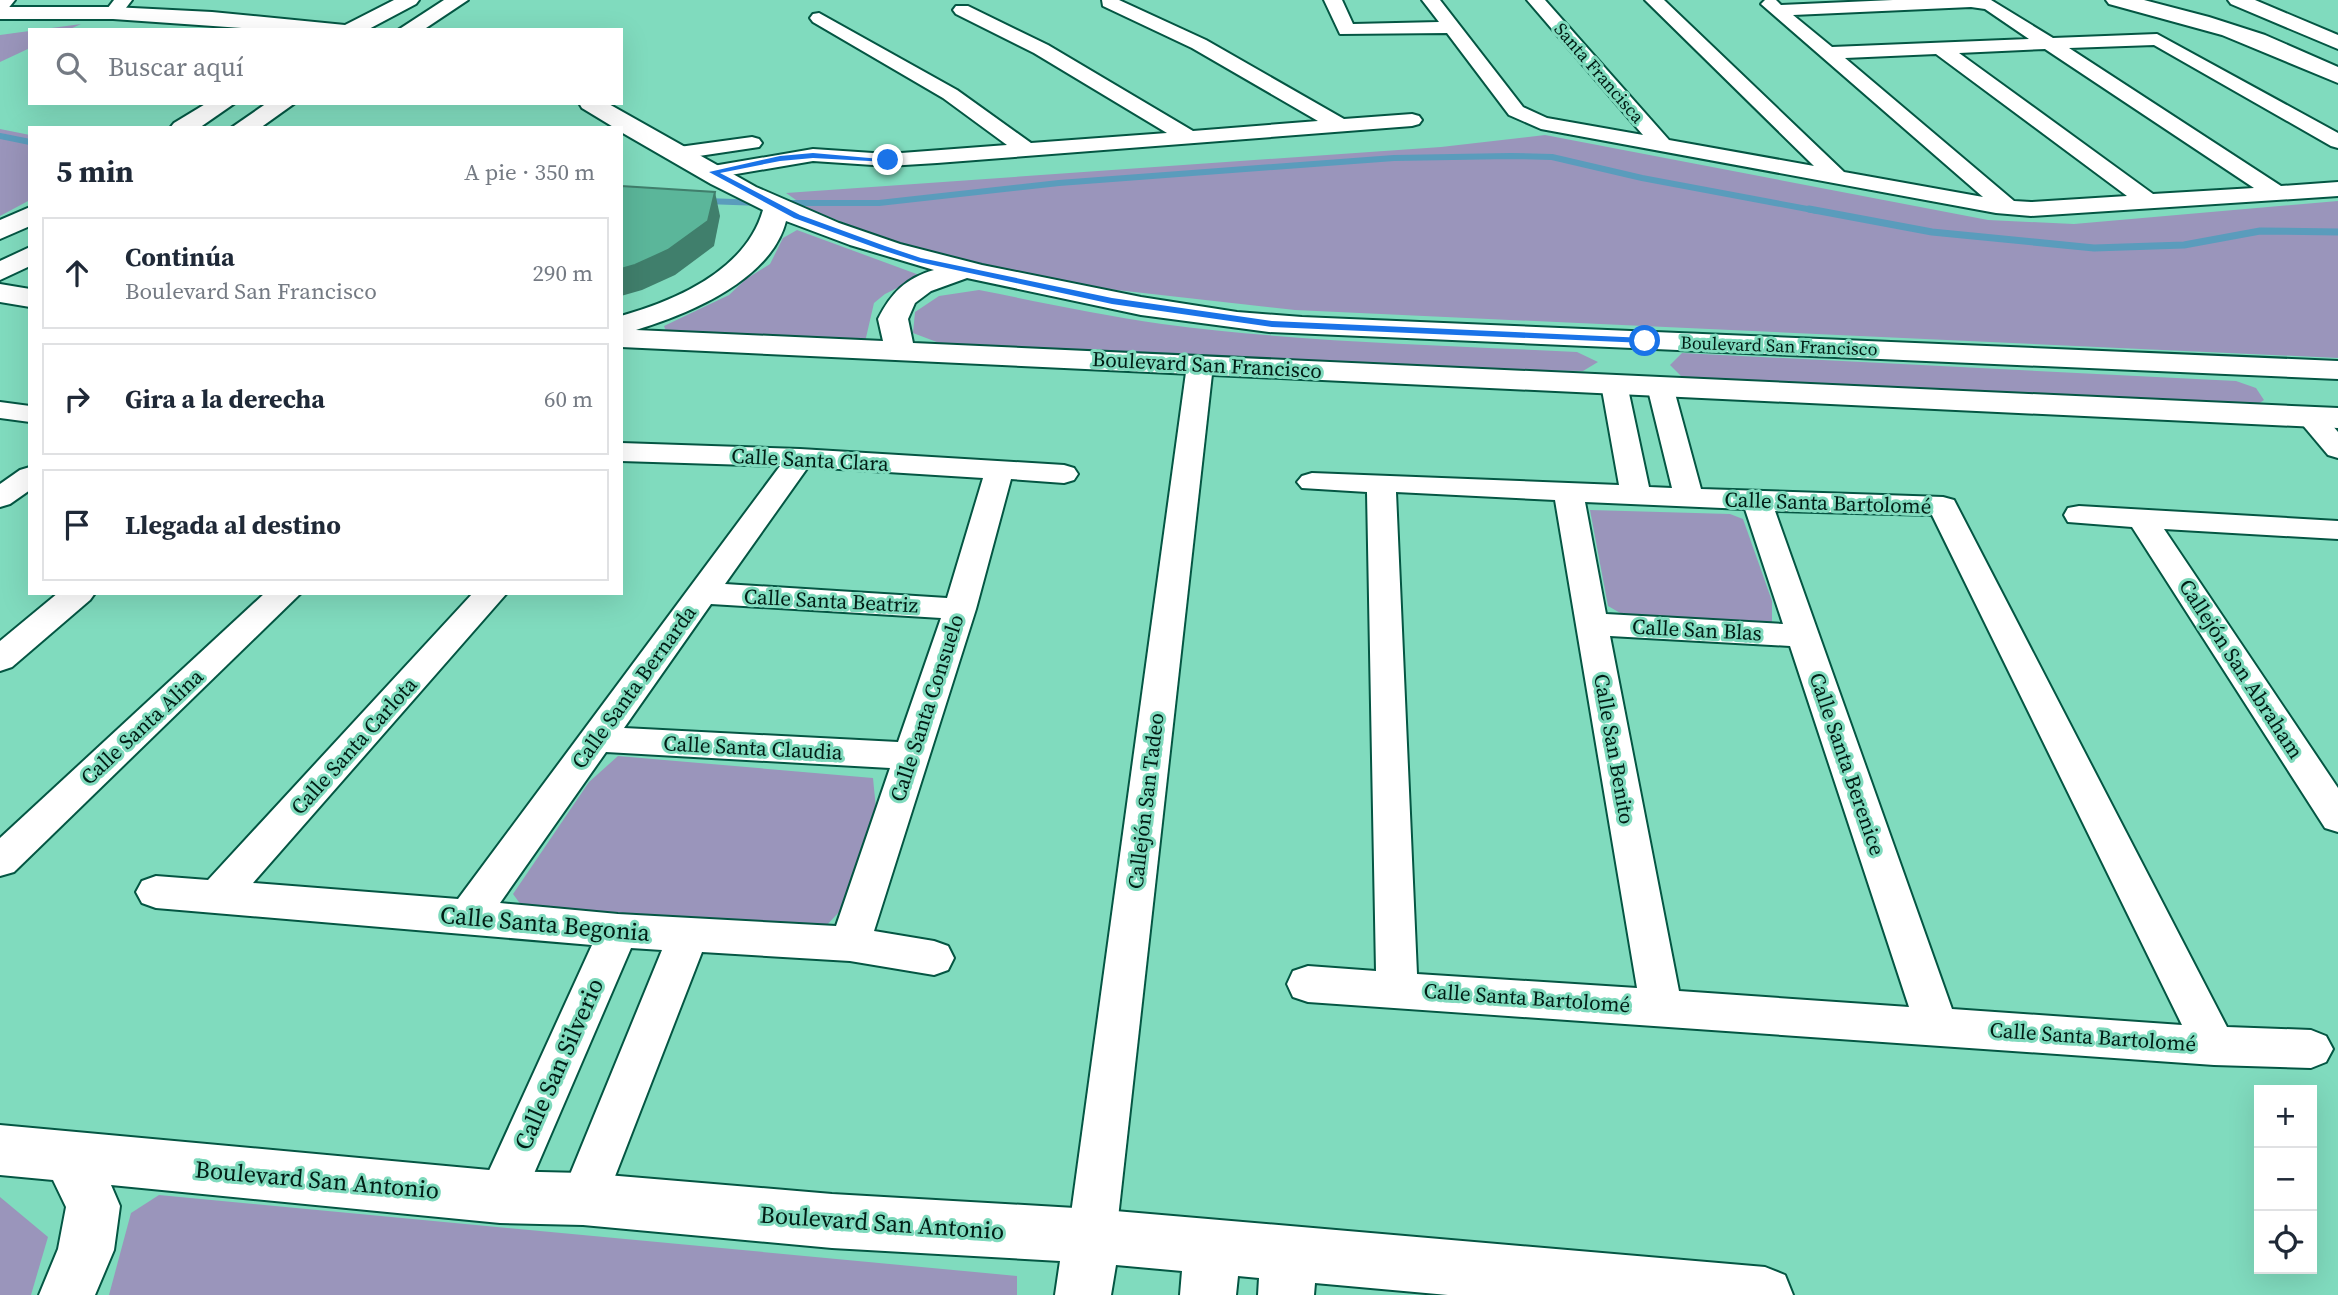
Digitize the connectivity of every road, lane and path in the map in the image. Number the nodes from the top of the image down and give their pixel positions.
1 (6, 0) edge
2 (409, 0) edge
3 (458, 0) edge
4 (1333, 0) edge
5 (1432, 0) edge
6 (1536, 0) edge
7 (1654, 0) edge
8 (2116, 0) edge
9 (2238, 0) edge
10 (1109, 2) edge
11 (1771, 5) edge
12 (0, 7) edge
13 (118, 7) edge
14 (962, 10) dead end
15 (0, 13) edge
16 (44, 15) junction
17 (819, 18) dead end
18 (0, 25) edge
19 (1452, 27) junction
20 (322, 28) edge
21 (355, 28) edge
22 (411, 28) edge
23 (2049, 43) junction
24 (2338, 43) edge
25 (1940, 48) junction
26 (1828, 53) junction
27 (2338, 76) edge
28 (221, 105) edge
29 (281, 105) edge
30 (594, 105) edge
31 (1412, 120) dead end
32 (185, 126) edge
33 (246, 126) edge
34 (1341, 126) junction
35 (1005, 132) junction
36 (950, 135) dead end
37 (1190, 138) junction
38 (2338, 142) edge
39 (1663, 146) junction
40 (1027, 150) junction
41 (679, 153) junction
42 (881, 159) junction
43 (713, 172) junction
44 (1838, 178) junction
45 (2338, 189) edge
46 (2274, 191) junction
47 (2149, 202) junction
48 (2008, 207) junction
49 (787, 211) junction
50 (28, 216) edge
51 (0, 231) edge
52 (28, 255) edge
53 (964, 270) junction
54 (0, 272) edge
55 (0, 293) edge
56 (28, 298) edge
57 (623, 324) edge
58 (623, 338) edge
59 (1601, 338) junction
60 (1645, 341) junction
61 (900, 350) junction
62 (1200, 365) junction
63 (2267, 367) junction
64 (2326, 370) edge
65 (1614, 384) junction
66 (1660, 386) junction
67 (2338, 396) edge
68 (0, 410) edge
69 (28, 414) edge
70 (2324, 417) edge
71 (2338, 449) edge
72 (623, 452) edge
73 (800, 458) junction
74 (999, 471) junction
75 (1064, 474) dead end
76 (28, 478) edge
77 (1312, 482) dead end
78 (1381, 483) junction
79 (1568, 492) junction
80 (1636, 495) junction
81 (0, 498) edge
82 (1689, 498) junction
83 (1757, 501) junction
84 (2079, 515) dead end
85 (2143, 520) junction
86 (2338, 530) edge
87 (702, 593) junction
88 (77, 595) edge
89 (283, 595) edge
90 (489, 595) edge
91 (960, 609) junction
92 (1592, 624) junction
93 (1803, 636) junction
94 (0, 659) edge
95 (596, 739) junction
96 (909, 756) junction
97 (2338, 818) edge
98 (0, 861) edge
99 (156, 892) dead end
100 (216, 898) junction
101 (468, 916) junction
102 (618, 932) junction
103 (688, 936) junction
104 (850, 944) junction
105 (934, 958) dead end
106 (1308, 984) dead end
107 (1397, 989) junction
108 (1661, 1007) junction
109 (1937, 1026) junction
110 (2214, 1046) junction
111 (2311, 1049) dead end
112 (0, 1150) edge
113 (69, 1156) junction
114 (500, 1196) junction
115 (583, 1199) junction
116 (1092, 1236) junction
117 (1210, 1271) edge
118 (1288, 1274) edge
119 (67, 1295) edge
120 (1083, 1295) edge
121 (1765, 1295) edge

1 - 12 street
2 - 21 street
3 - 22 street
4 - 19 street
5 - 19 street
6 - 39 street, Santa Francisca
7 - 44 street
8 - 27 street
9 - 24 street
10 - 34 street
11 - 23 street
11 - 26 street
13 - 16 street
13 - 20 street
14 - 37 street
15 - 16 street
16 - 18 street
17 - 35 street
19 - 39 street
23 - 25 street
23 - 38 street
23 - 46 street
25 - 26 street
25 - 47 street
26 - 48 street
28 - 32 street
29 - 33 street
30 - 41 street, Boulevard San Francisco
31 - 34 street
34 - 37 street
35 - 36 street
35 - 40 street
37 - 40 street
39 - 44 street
40 - 42 street
41 - 42 street
41 - 43 street, Boulevard San Francisco
42 - 43 street
43 - 49 street, Boulevard San Francisco
44 - 48 street
45 - 46 street
46 - 47 street
47 - 48 street
49 - 53 street, Boulevard San Francisco
49 - 57 street
50 - 51 street
52 - 54 street
53 - 59 street, Boulevard San Francisco
53 - 61 street
55 - 56 street
58 - 61 street, Boulevard San Francisco
59 - 60 street, Boulevard San Francisco
59 - 65 street
60 - 63 street, Boulevard San Francisco
60 - 66 street
61 - 62 street, Boulevard San Francisco
62 - 65 street, Boulevard San Francisco
62 - 116 street, Callejón San Tadeo
63 - 64 street, Boulevard San Francisco
63 - 70 street
64 - 67 street
65 - 66 street, Boulevard San Francisco
65 - 80 street
66 - 70 street, Boulevard San Francisco
66 - 82 street
68 - 69 street
70 - 71 street
72 - 73 street, Calle Santa Clara
73 - 74 street, Calle Santa Clara
73 - 87 street, Calle Santa Bernarda
74 - 75 street, Calle Santa Clara
74 - 91 street, Calle Santa Consuelo
76 - 81 street
77 - 78 street
78 - 79 street, Calle Santa Bartolomé
78 - 107 street, Calle Santa Bartolomé
79 - 80 street, Calle Santa Bartolomé
79 - 92 street, Calle San Benito
80 - 82 street, Calle Santa Bartolomé
82 - 83 street, Calle Santa Bartolomé
83 - 93 street, Calle Santa Berenice
83 - 110 street, Calle Santa Bartolomé
84 - 85 street
85 - 86 street
85 - 97 street, Callejón San Abraham
87 - 91 street, Calle Santa Beatriz
87 - 95 street, Calle Santa Bernarda
88 - 94 street
89 - 98 street, Calle Santa Alina
90 - 100 street, Calle Santa Carlota
91 - 96 street, Calle Santa Consuelo
92 - 93 street, Calle San Blas
92 - 108 street, Calle San Benito
93 - 109 street, Calle Santa Berenice
95 - 96 street, Calle Santa Claudia
95 - 101 street, Calle Santa Bernarda
96 - 104 street, Calle Santa Consuelo
99 - 100 street, Calle Santa Begonia
100 - 101 street, Calle Santa Begonia
101 - 102 street, Calle Santa Begonia
102 - 103 street, Calle Santa Begonia
102 - 114 street, Calle San Silverio
103 - 104 street, Calle Santa Begonia
103 - 115 street
104 - 105 street, Calle Santa Begonia
106 - 107 street
107 - 108 street, Calle Santa Bartolomé
108 - 109 street, Calle Santa Bartolomé
109 - 110 street, Calle Santa Bartolomé
110 - 111 street
112 - 113 street, Boulevard San Antonio
113 - 114 street, Boulevard San Antonio
113 - 119 street
114 - 115 street, Boulevard San Antonio
115 - 116 street, Boulevard San Antonio
116 - 117 street, Boulevard San Antonio
116 - 120 street
117 - 118 street, Boulevard San Antonio
118 - 121 street, Boulevard San Antonio

